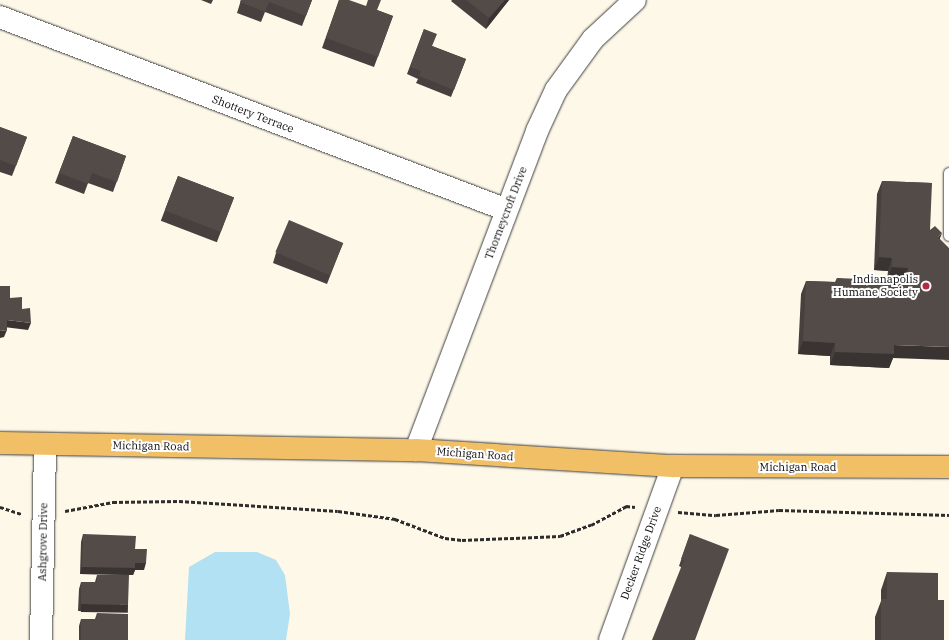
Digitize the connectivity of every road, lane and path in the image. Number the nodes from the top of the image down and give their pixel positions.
1 (635, 0) edge
2 (0, 17) edge
3 (949, 173) edge
4 (507, 210) junction
5 (949, 235) edge
6 (0, 443) edge
7 (45, 444) junction
8 (416, 450) junction
9 (673, 466) junction
10 (949, 467) edge
11 (0, 507) edge
12 (657, 509) junction
13 (43, 513) junction
14 (949, 515) edge
15 (41, 640) edge
16 (610, 640) edge

1 - 4 street, Thorneycroft Drive
2 - 4 street, Shottery Terrace
3 - 5 lane
4 - 8 street, Thorneycroft Drive
6 - 7 main road, Michigan Road
7 - 8 main road, Michigan Road
7 - 13 street, Ashgrove Drive
8 - 9 main road, Michigan Road
9 - 10 main road, Michigan Road
9 - 12 street, Decker Ridge Drive
11 - 13 path
12 - 13 path
12 - 14 path
12 - 16 street, Decker Ridge Drive
13 - 15 street, Ashgrove Drive

